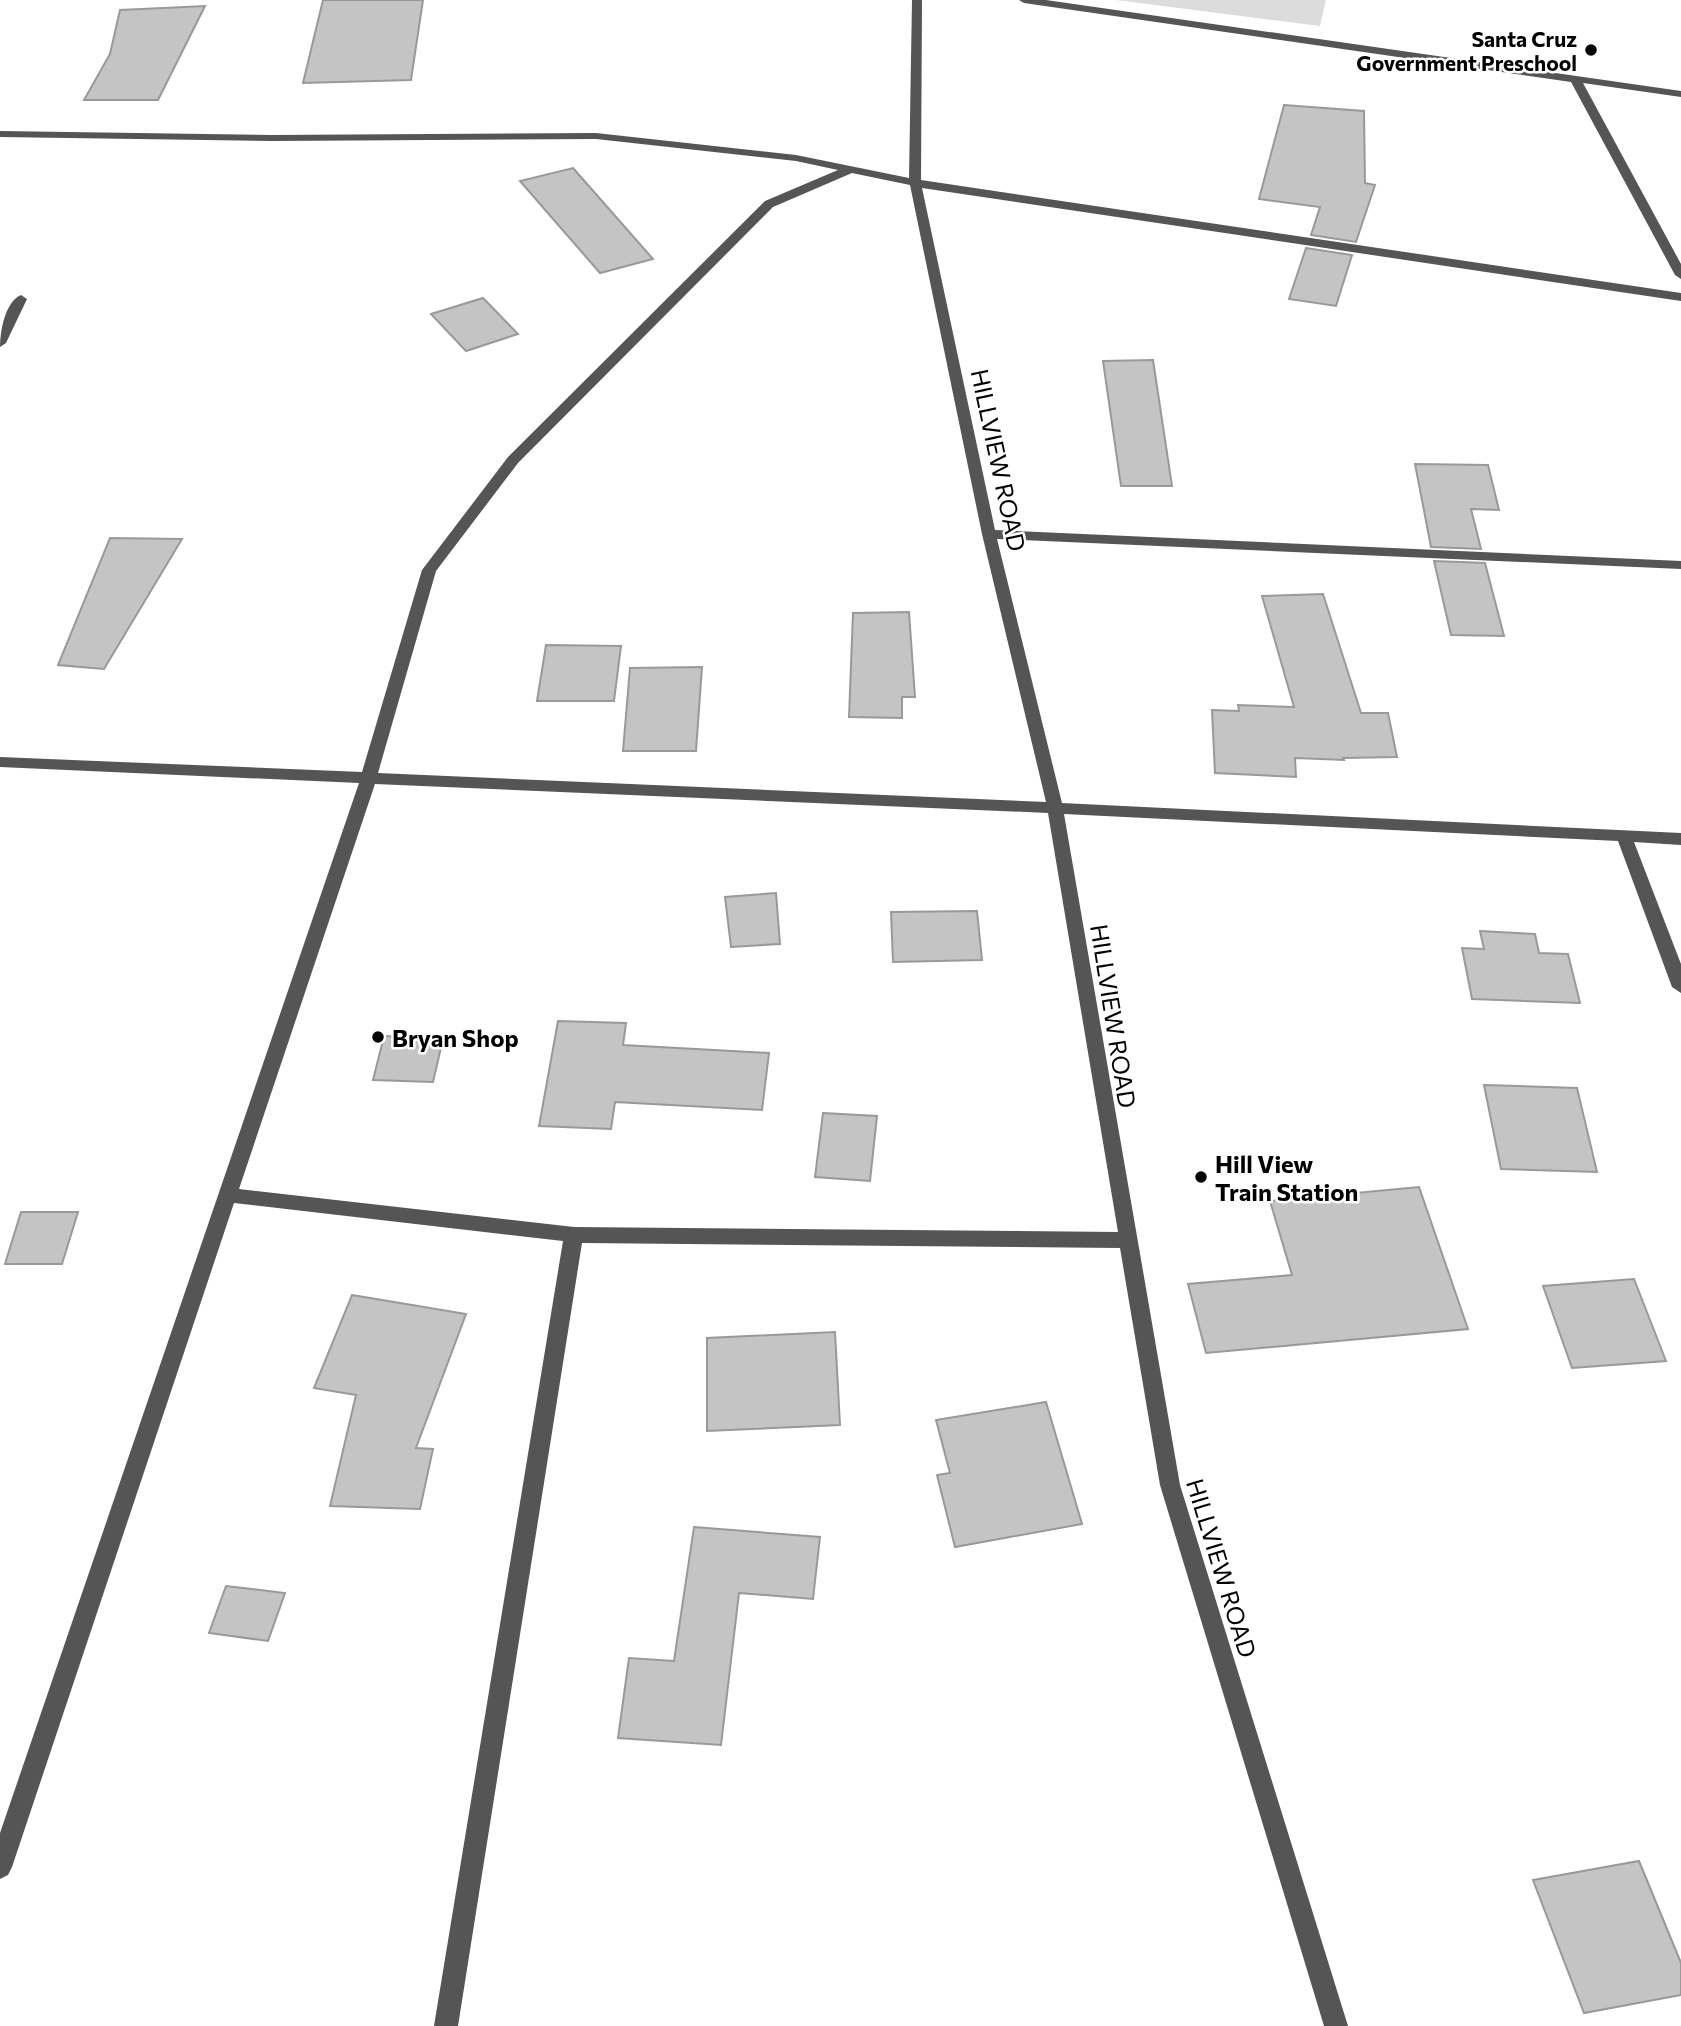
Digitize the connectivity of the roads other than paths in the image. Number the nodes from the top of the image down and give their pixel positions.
1 (917, 0) edge
2 (1024, 0) edge
3 (1576, 81) junction
4 (1681, 94) edge
5 (0, 134) edge
6 (854, 168) junction
7 (915, 183) junction
8 (1681, 275) edge
9 (1681, 297) edge
10 (21, 299) dead end
11 (0, 344) edge
12 (989, 534) junction
13 (1681, 565) edge
14 (0, 762) edge
15 (368, 780) junction
16 (1055, 808) junction
17 (1624, 837) junction
18 (1681, 839) edge
19 (1681, 987) edge
20 (227, 1195) junction
21 (574, 1235) junction
22 (1127, 1240) junction
23 (0, 1867) edge
24 (446, 2026) edge
25 (1336, 2026) edge

1 - 7 street, HILLVIEW ROAD
2 - 3 street
3 - 4 street
3 - 8 street
5 - 6 street
6 - 7 street
6 - 15 street
7 - 9 street
7 - 12 street, HILLVIEW ROAD
10 - 11 street
12 - 13 street
12 - 16 street, HILLVIEW ROAD
14 - 15 street
15 - 16 street
15 - 20 street
16 - 17 street
16 - 22 street, HILLVIEW ROAD
17 - 18 street
17 - 19 street
20 - 21 street
20 - 23 street
21 - 22 street
21 - 24 street
22 - 25 street, HILLVIEW ROAD

